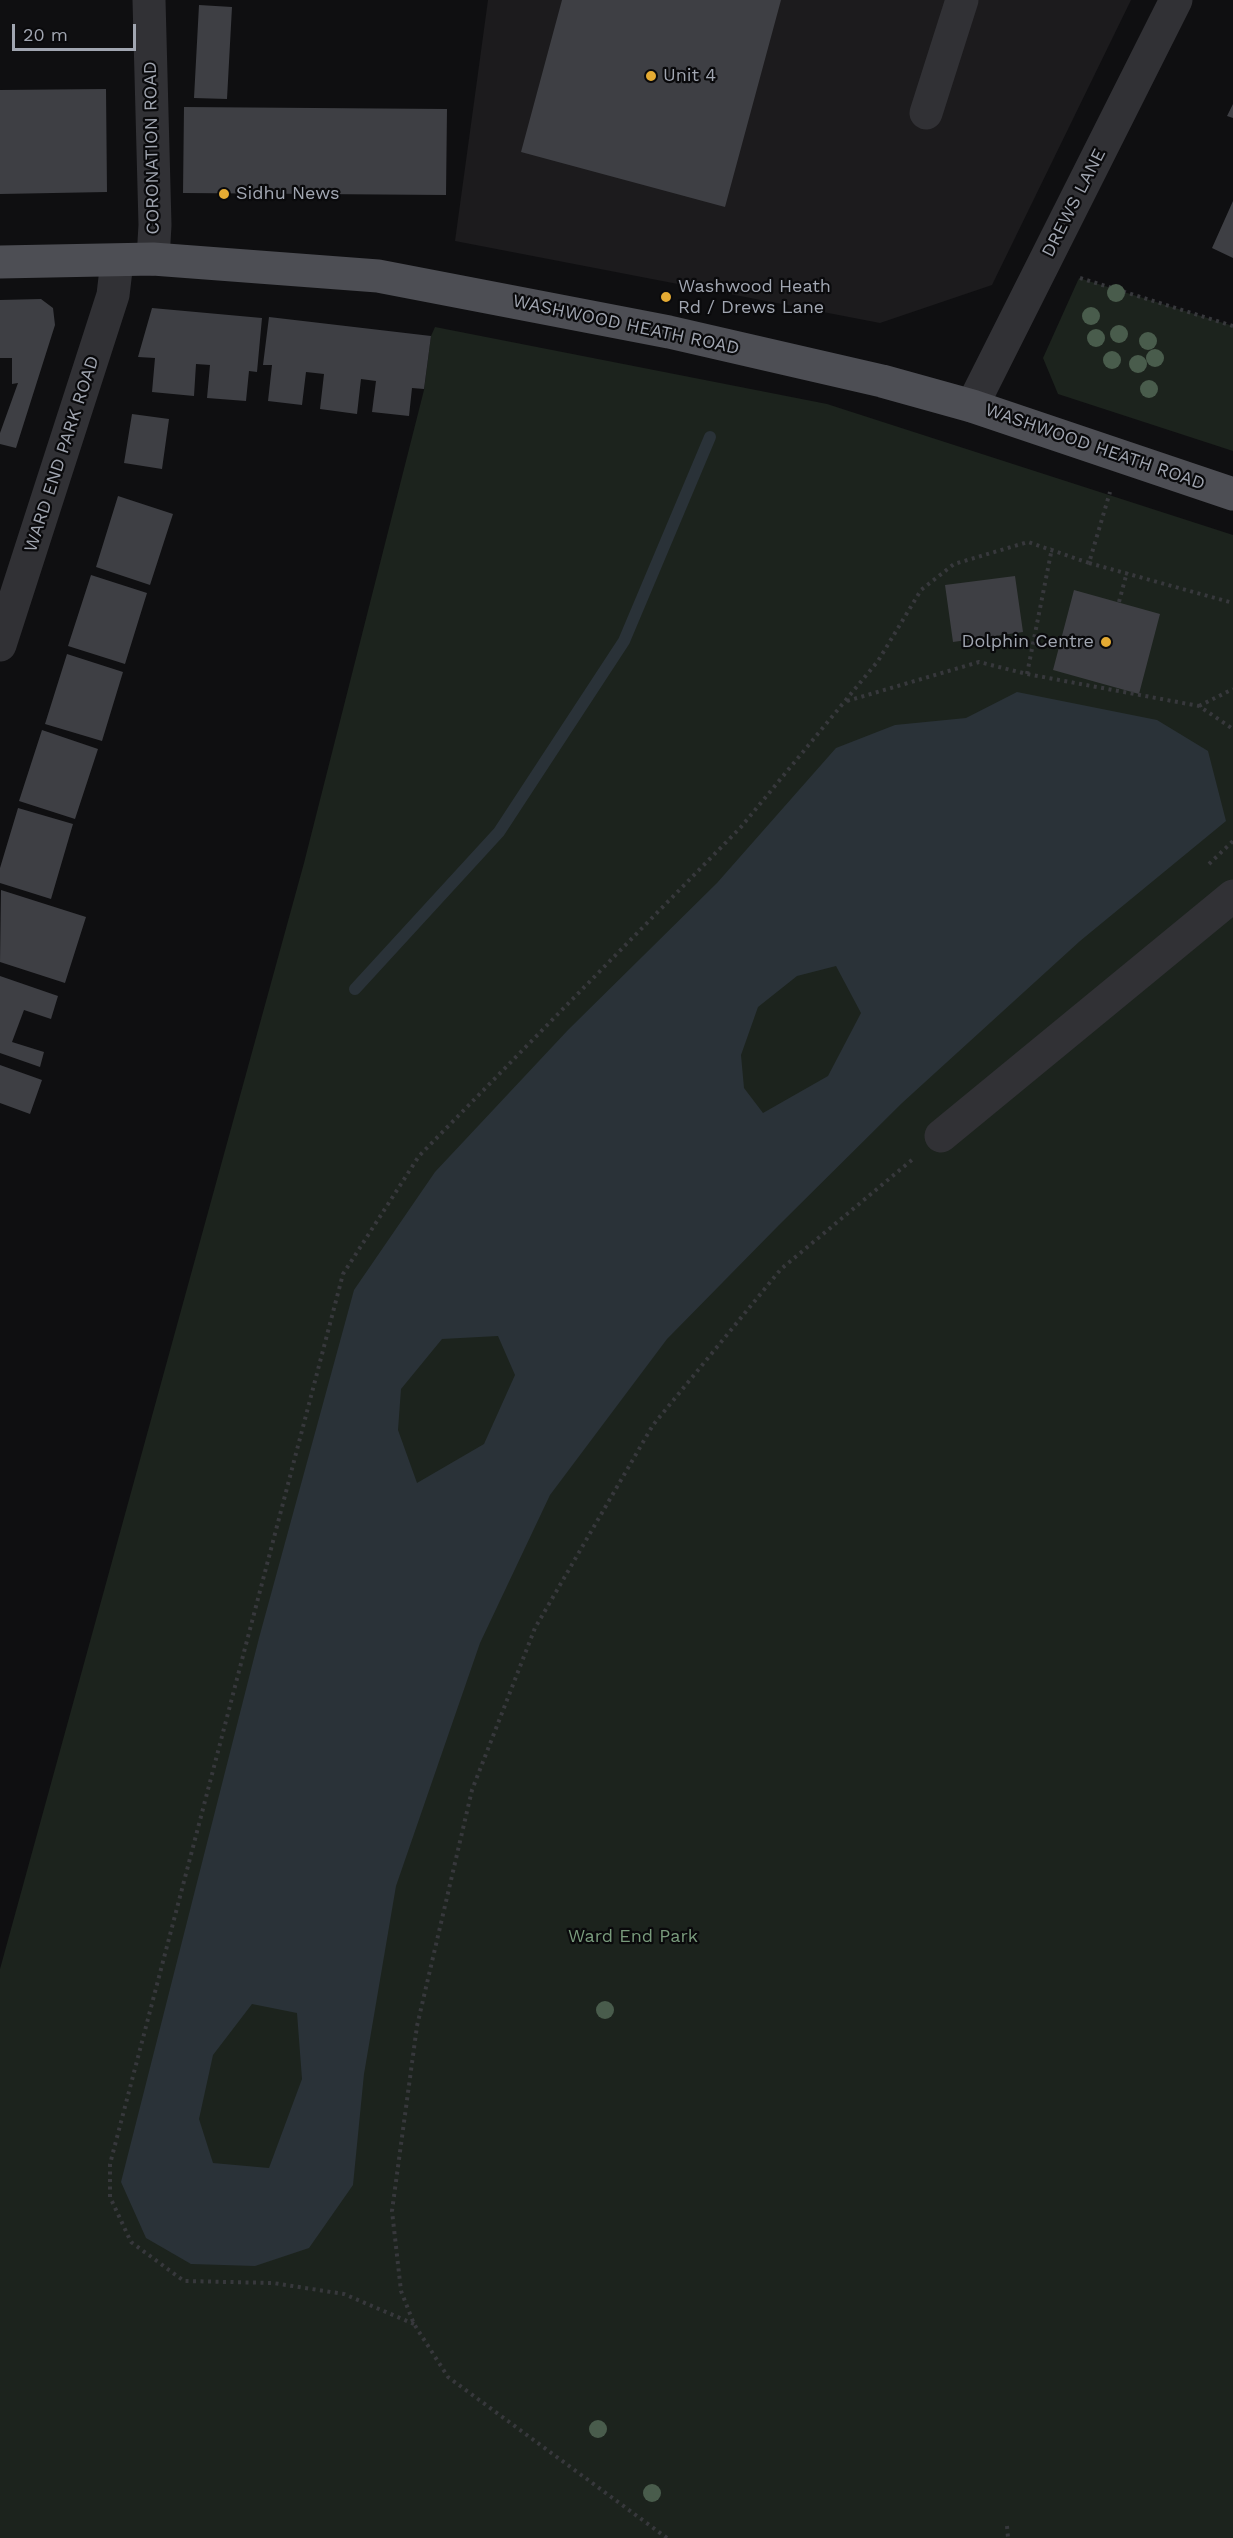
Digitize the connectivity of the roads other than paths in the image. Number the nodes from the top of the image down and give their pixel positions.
1 (149, 0) edge
2 (962, 0) edge
3 (1176, 0) edge
4 (926, 113) dead end
5 (153, 259) junction
6 (117, 261) junction
7 (0, 262) edge
8 (972, 406) junction
9 (1233, 494) edge
10 (0, 645) edge
11 (1233, 896) edge
12 (941, 1136) road end

1 - 5 street, CORONATION ROAD
2 - 4 street
3 - 8 street, DREWS LANE
5 - 6 main road, WASHWOOD HEATH ROAD
5 - 8 main road, WASHWOOD HEATH ROAD
6 - 7 main road, WASHWOOD HEATH ROAD
6 - 10 street, WARD END PARK ROAD
8 - 9 main road, WASHWOOD HEATH ROAD
11 - 12 street

